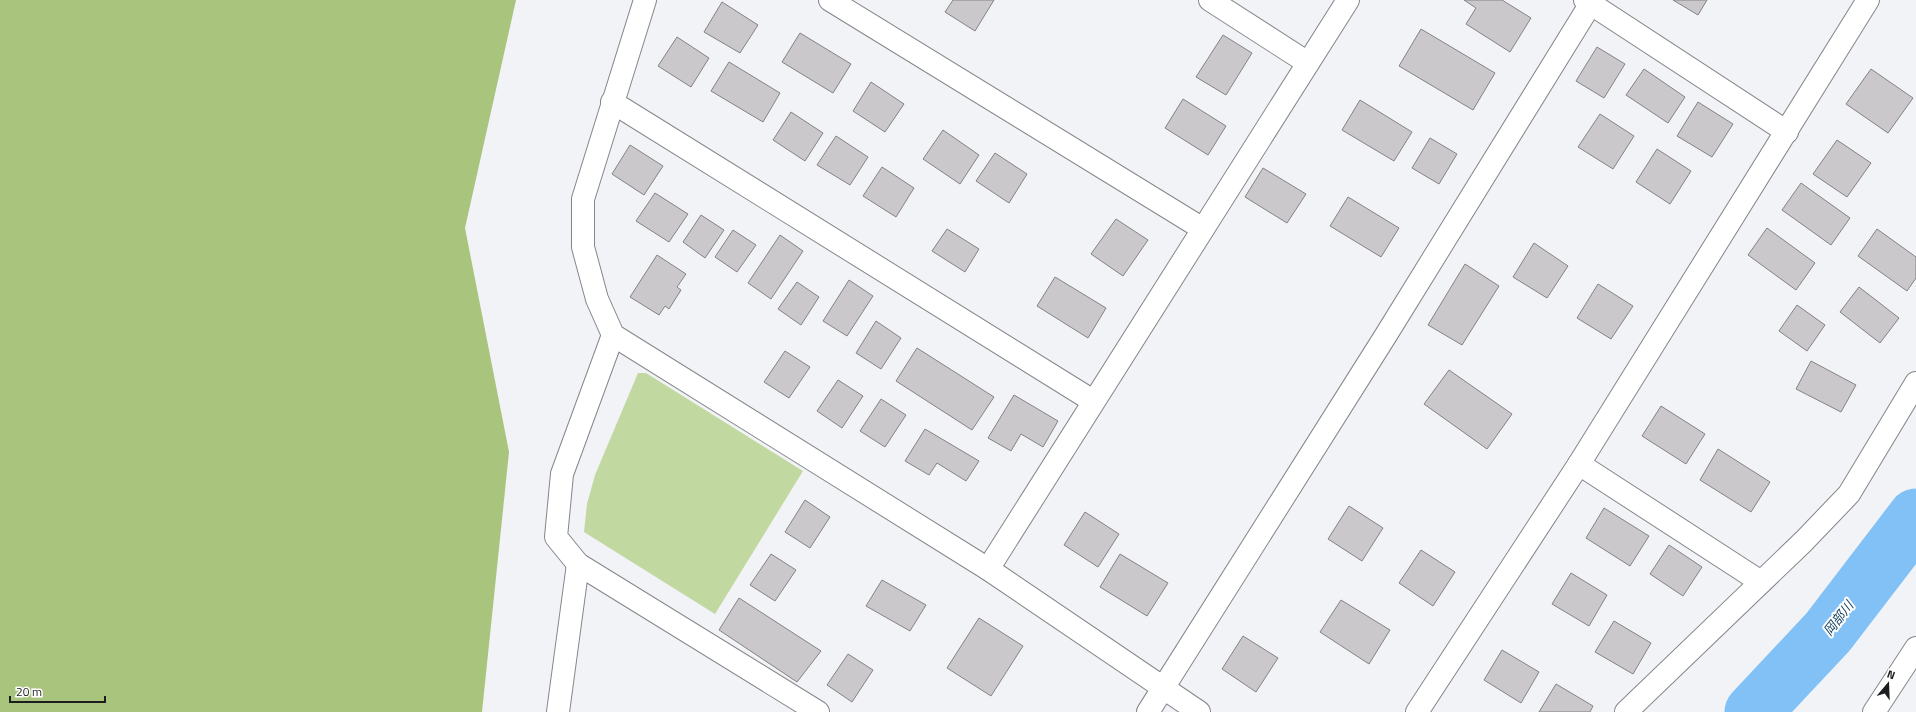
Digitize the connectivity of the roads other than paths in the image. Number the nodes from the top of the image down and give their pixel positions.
1 (644, 0) edge
2 (830, 0) edge
3 (1210, 0) edge
4 (1348, 0) edge
5 (1868, 0) edge
6 (1590, 1) edge
7 (1308, 63) junction
8 (612, 102) junction
9 (1787, 132) junction
10 (1203, 229) junction
11 (613, 335) junction
12 (1916, 383) edge
13 (1093, 401) junction
14 (1579, 464) junction
15 (578, 564) junction
16 (988, 569) junction
17 (1760, 582) junction
18 (1916, 648) edge
19 (1163, 689) junction
20 (558, 712) edge
21 (818, 712) edge
22 (1148, 712) edge
23 (1199, 712) edge
24 (1417, 712) edge
25 (1626, 712) edge
26 (1874, 712) edge

1 - 8 street
2 - 10 street
3 - 7 street
4 - 7 street
5 - 9 street
6 - 9 street
6 - 19 street
7 - 10 street
8 - 11 street
8 - 13 street
9 - 14 street
10 - 13 street
11 - 15 street
11 - 16 street
12 - 17 street
13 - 16 street
14 - 17 street
14 - 24 street
15 - 20 street
15 - 21 street
16 - 19 street
17 - 25 street
18 - 26 street
19 - 22 street
19 - 23 street

